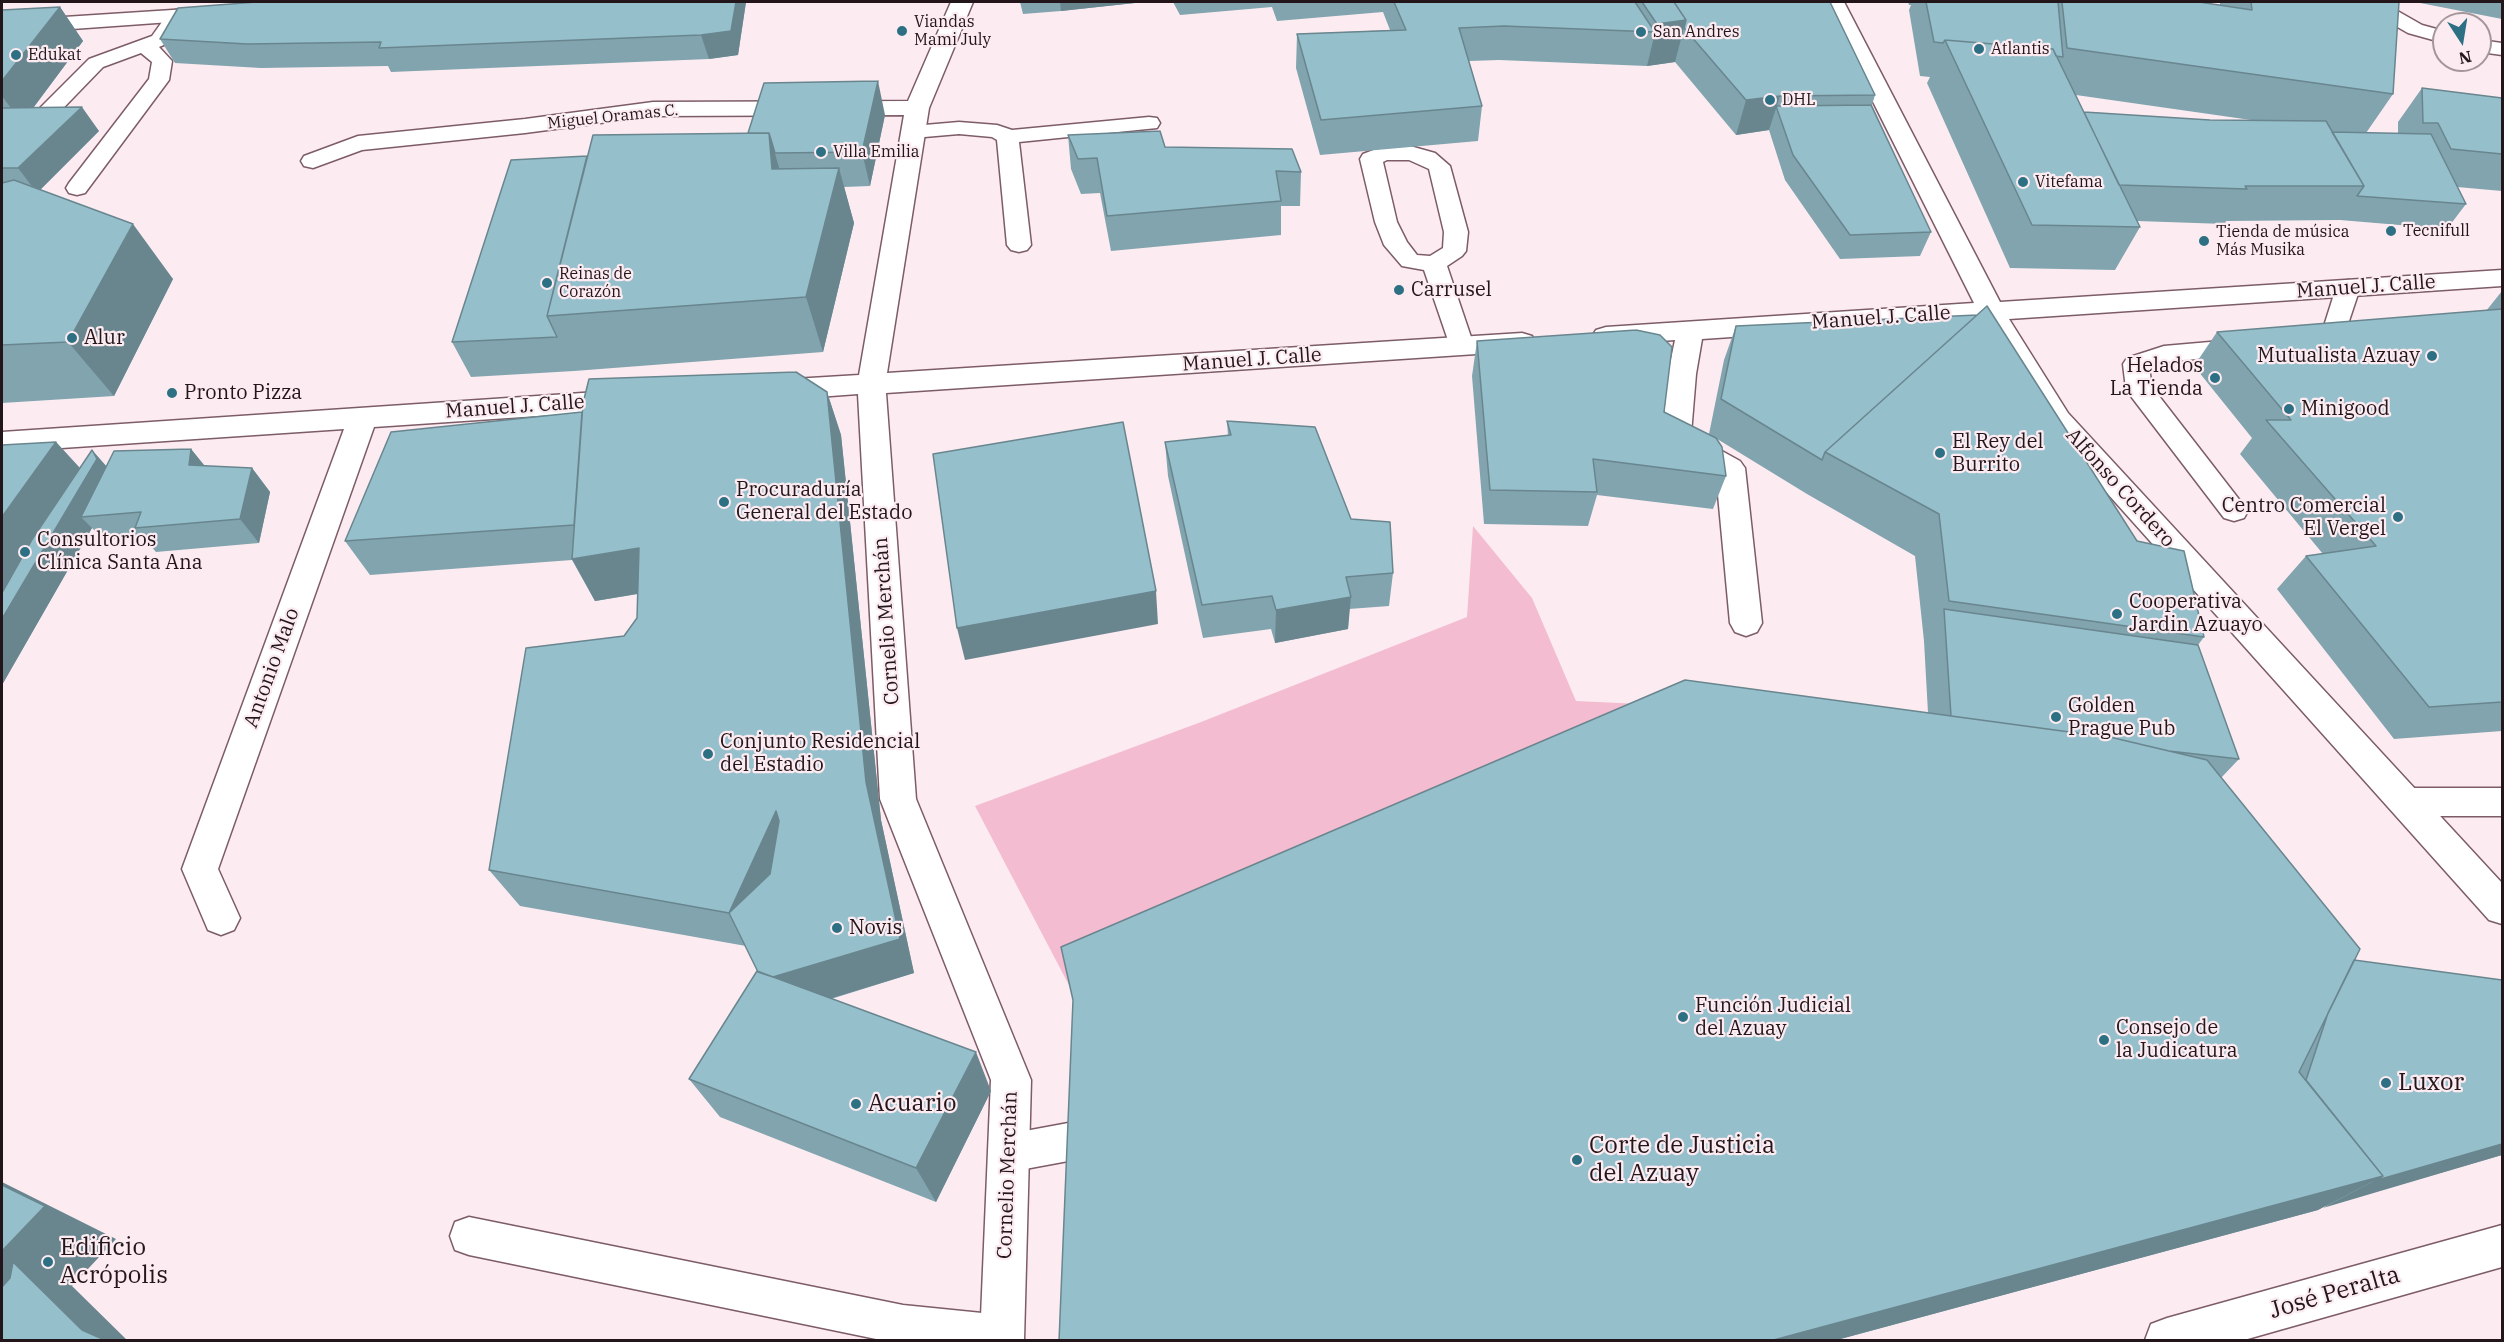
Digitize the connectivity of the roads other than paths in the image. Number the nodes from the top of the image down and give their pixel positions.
1 (116, 2) edge
2 (962, 2) edge
3 (1833, 2) edge
4 (2377, 2) edge
5 (234, 12) edge
6 (176, 16) junction
7 (95, 21) junction
8 (2, 28) edge
9 (2432, 34) edge
10 (144, 46) junction
11 (915, 120) junction
12 (36, 123) edge
13 (1149, 123) dead end
14 (1008, 137) junction
15 (313, 161) dead end
16 (77, 188) dead end
17 (1019, 245) dead end
18 (1434, 264) junction
19 (2502, 278) edge
20 (2348, 288) junction
21 (1991, 311) junction
22 (1690, 331) junction
23 (1576, 338) edge
24 (1542, 340) edge
25 (1462, 346) junction
26 (871, 384) junction
27 (746, 392) edge
28 (651, 399) edge
29 (363, 417) junction
30 (3, 448) edge
31 (2234, 511) dead end
32 (1746, 623) dead end
33 (2406, 802) junction
34 (2502, 802) edge
35 (2502, 908) edge
36 (221, 918) dead end
37 (1134, 1130) edge
38 (1009, 1153) junction
39 (469, 1236) dead end
40 (2502, 1246) edge
41 (2192, 1337) edge
42 (1002, 1338) edge

1 - 7 street
2 - 11 street, Cornelio Merchán
3 - 21 street, Alfonso Cordero
4 - 9 lane
5 - 6 street
6 - 7 street
6 - 10 lane
7 - 8 street
10 - 12 lane
10 - 16 lane
11 - 14 lane
11 - 15 street, Miguel Oramas C.
11 - 26 street, Cornelio Merchán
13 - 14 lane
14 - 17 lane
18 - 18 lane
18 - 25 lane
19 - 20 street, Manuel J. Calle
20 - 21 street, Manuel J. Calle
20 - 31 lane
21 - 22 street, Manuel J. Calle
21 - 33 street, Alfonso Cordero
22 - 23 street, Manuel J. Calle
22 - 32 street
24 - 25 street, Manuel J. Calle
25 - 26 street, Manuel J. Calle
26 - 27 street, Manuel J. Calle
26 - 38 street, Cornelio Merchán
28 - 29 street, Manuel J. Calle
29 - 30 street, Manuel J. Calle
29 - 36 street, Antonio Malo
33 - 34 lane
33 - 35 street, Alfonso Cordero
37 - 38 lane
38 - 42 street, Cornelio Merchán
39 - 42 lane
40 - 41 street, José Peralta

